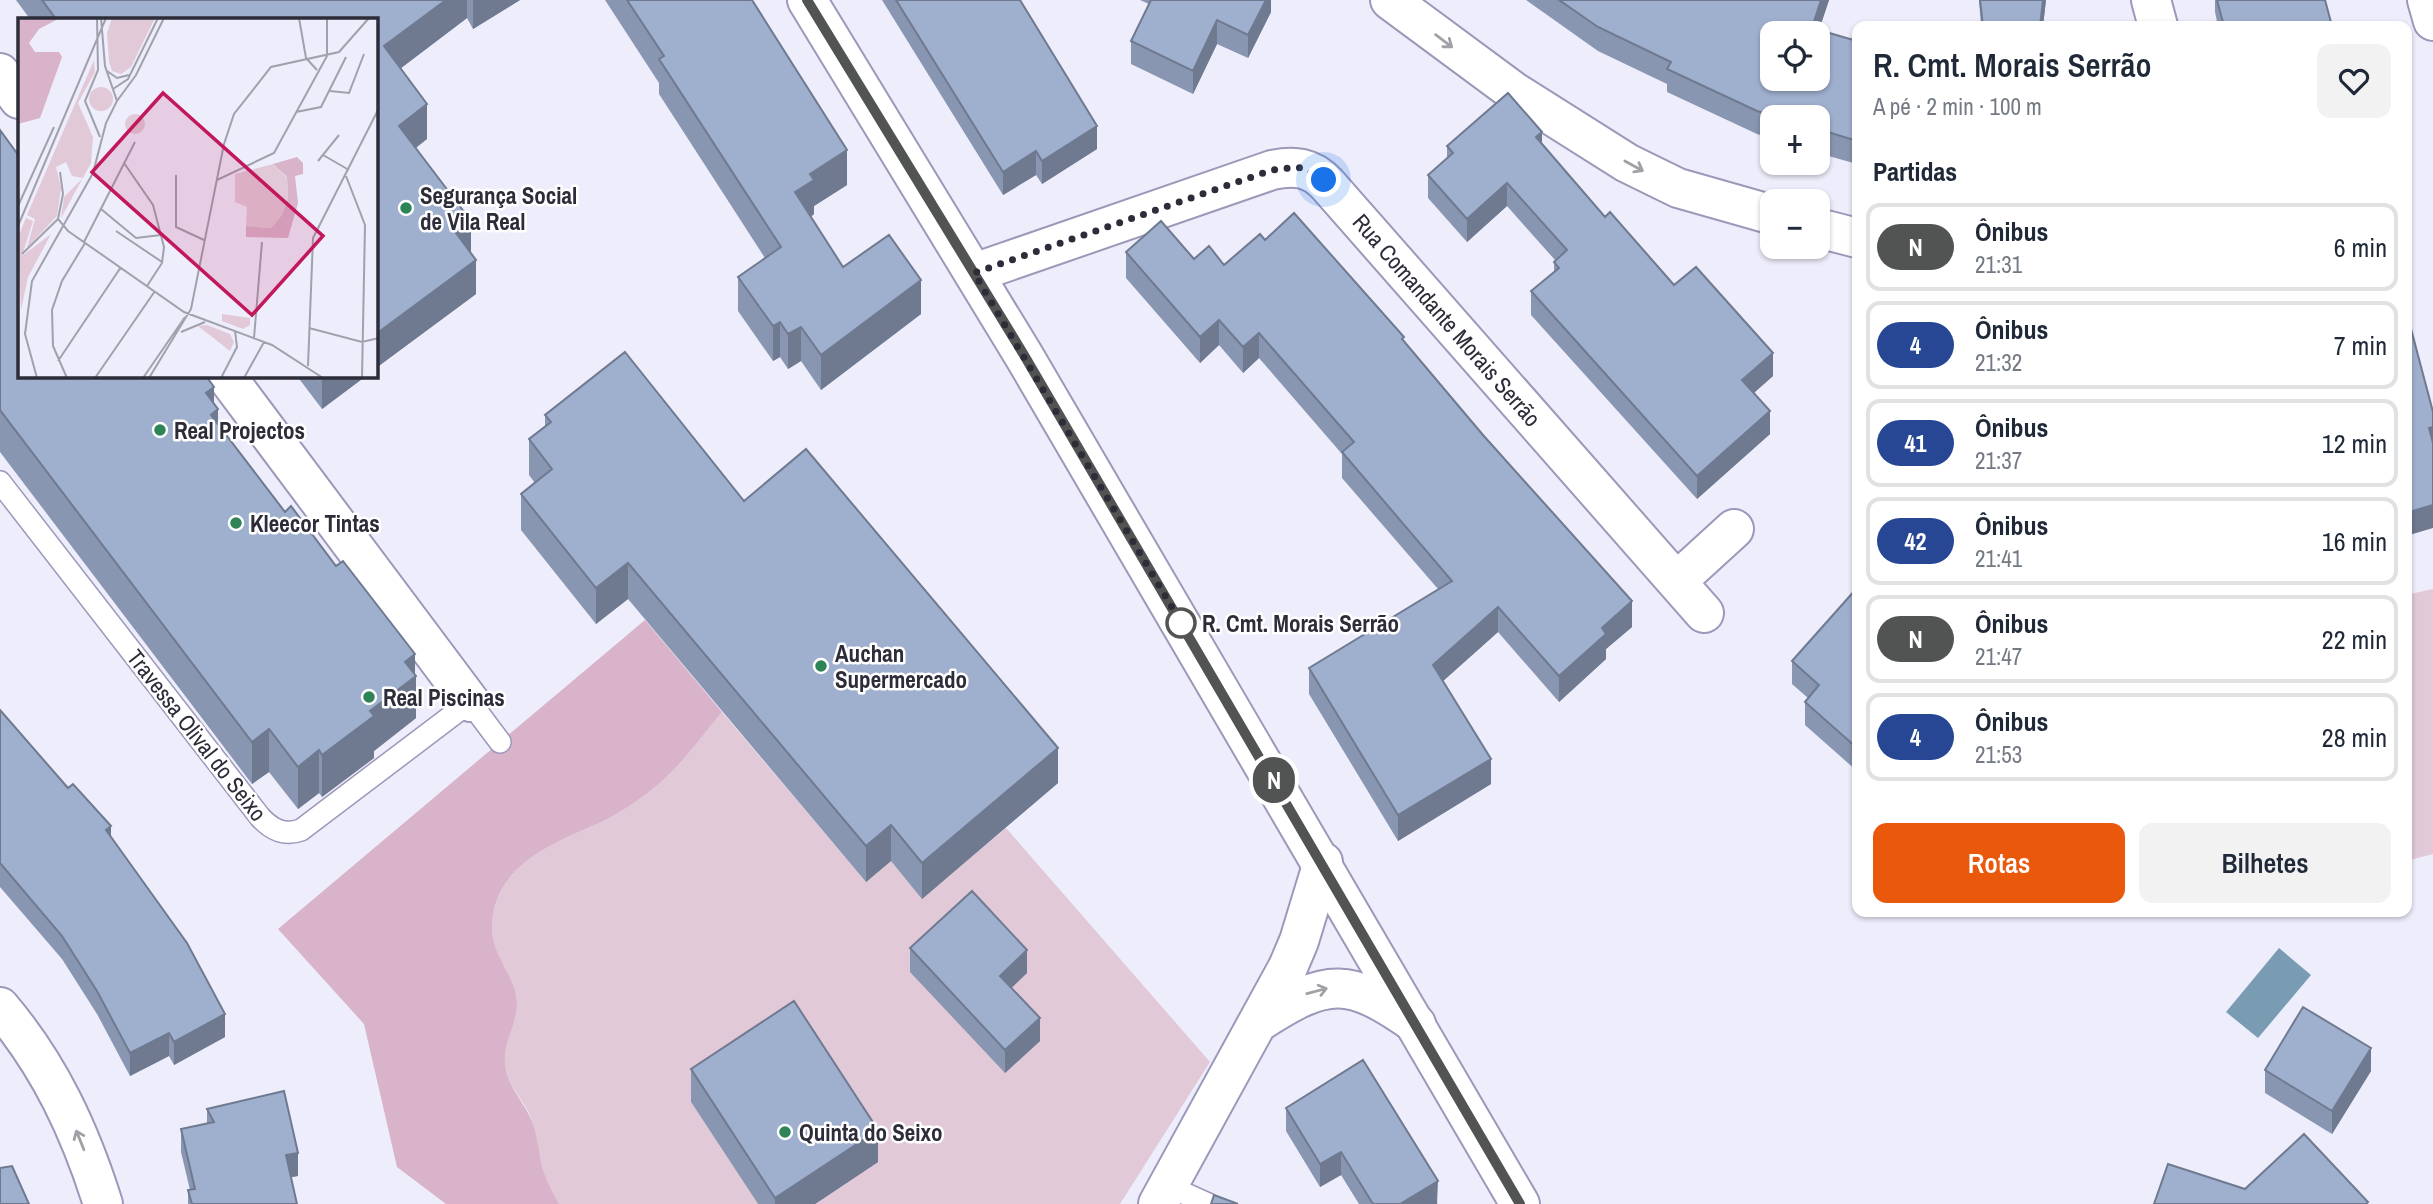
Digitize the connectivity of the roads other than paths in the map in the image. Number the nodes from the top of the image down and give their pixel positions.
1 (807, 0) edge
2 (1390, 0) edge
3 (2151, 0) edge
4 (2427, 0) edge
5 (2157, 21) edge
6 (2433, 21) edge
7 (0, 73) edge
8 (18, 98) edge
9 (1760, 211) edge
10 (1830, 231) edge
11 (1852, 237) edge
12 (974, 273) junction
13 (227, 378) edge
14 (0, 482) edge
15 (1734, 529) dead end
16 (1676, 581) junction
17 (1704, 613) dead end
18 (470, 702) junction
19 (500, 742) dead end
20 (1323, 862) junction
21 (0, 1007) edge
22 (1258, 1023) junction
23 (1416, 1024) junction
24 (1163, 1195) edge
25 (103, 1204) edge
26 (1208, 1204) edge
27 (1520, 1204) edge

1 - 12 street
2 -> 9 street
3 - 5 street
4 - 6 street
7 - 8 street
10 - 11 street
12 - 16 street, Rua Comandante Morais Serrão
12 - 20 street
13 - 18 street
14 - 18 lane, Travessa Olival do Seixo
15 - 16 street
16 - 17 street, Rua Comandante Morais Serrão
18 - 19 lane
20 - 22 street
20 - 23 street
25 -> 21 street
22 -> 23 street
22 - 24 street
23 - 27 street
24 - 26 lane

